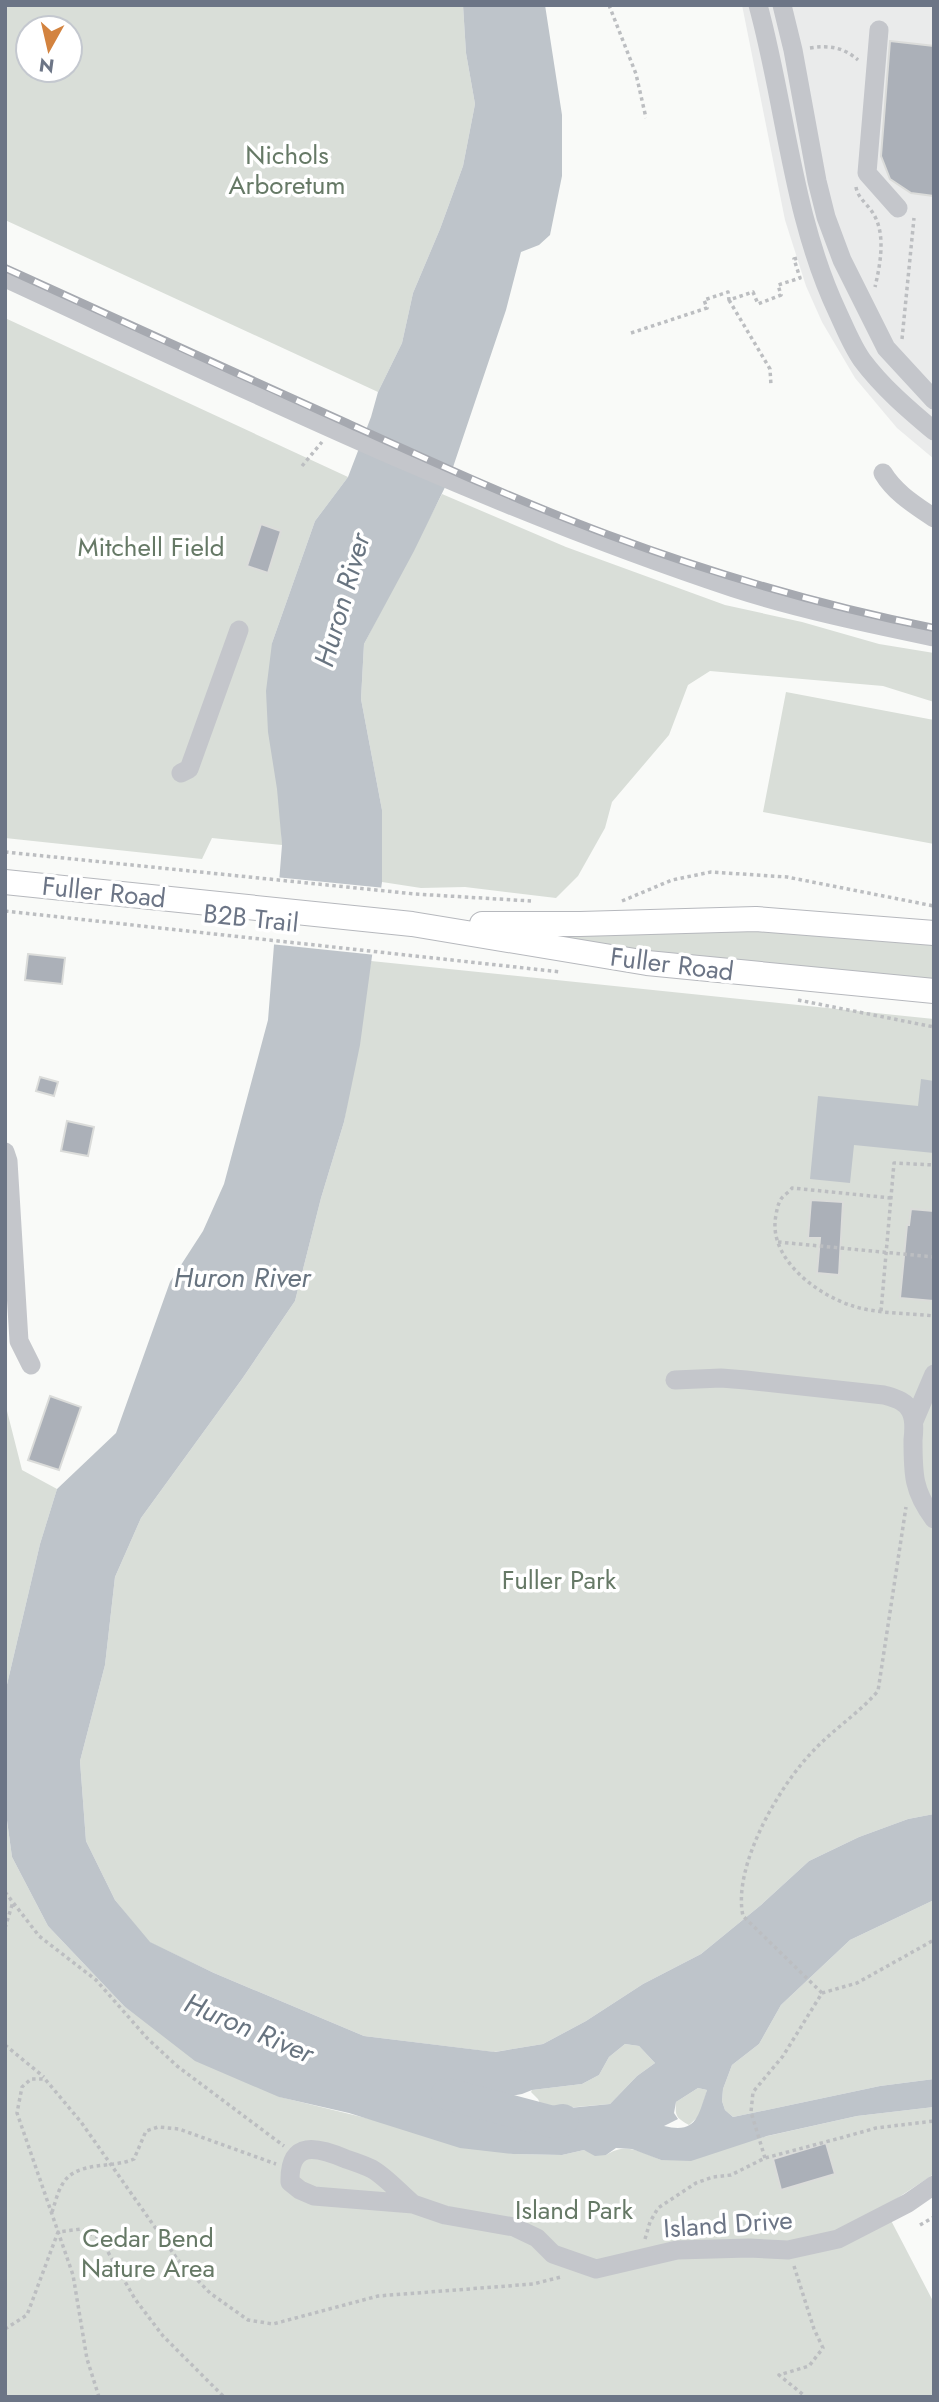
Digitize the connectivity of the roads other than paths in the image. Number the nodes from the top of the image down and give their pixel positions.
1 (758, 5) edge
2 (782, 5) edge
3 (879, 30) dead end
4 (906, 212) road end
5 (5, 278) edge
6 (934, 400) edge
7 (934, 431) edge
8 (883, 473) dead end
9 (934, 518) edge
10 (239, 630) dead end
11 (934, 637) edge
12 (181, 773) dead end
13 (5, 882) edge
14 (412, 924) junction
15 (934, 933) edge
16 (934, 991) edge
17 (5, 1152) edge
18 (31, 1365) dead end
19 (934, 1374) edge
20 (675, 1381) dead end
21 (914, 1421) junction
22 (934, 1519) edge
23 (934, 2185) edge
24 (413, 2204) junction

1 - 7 street
2 - 6 street
3 - 4 street
5 - 11 street
8 - 9 street
10 - 12 street
13 - 14 main road, Fuller Road
14 - 15 main road, Fuller Road
14 - 16 main road, Fuller Road
17 - 18 street
19 - 21 street
20 - 21 street
21 - 22 street
23 - 24 street, Island Drive
24 - 24 street

